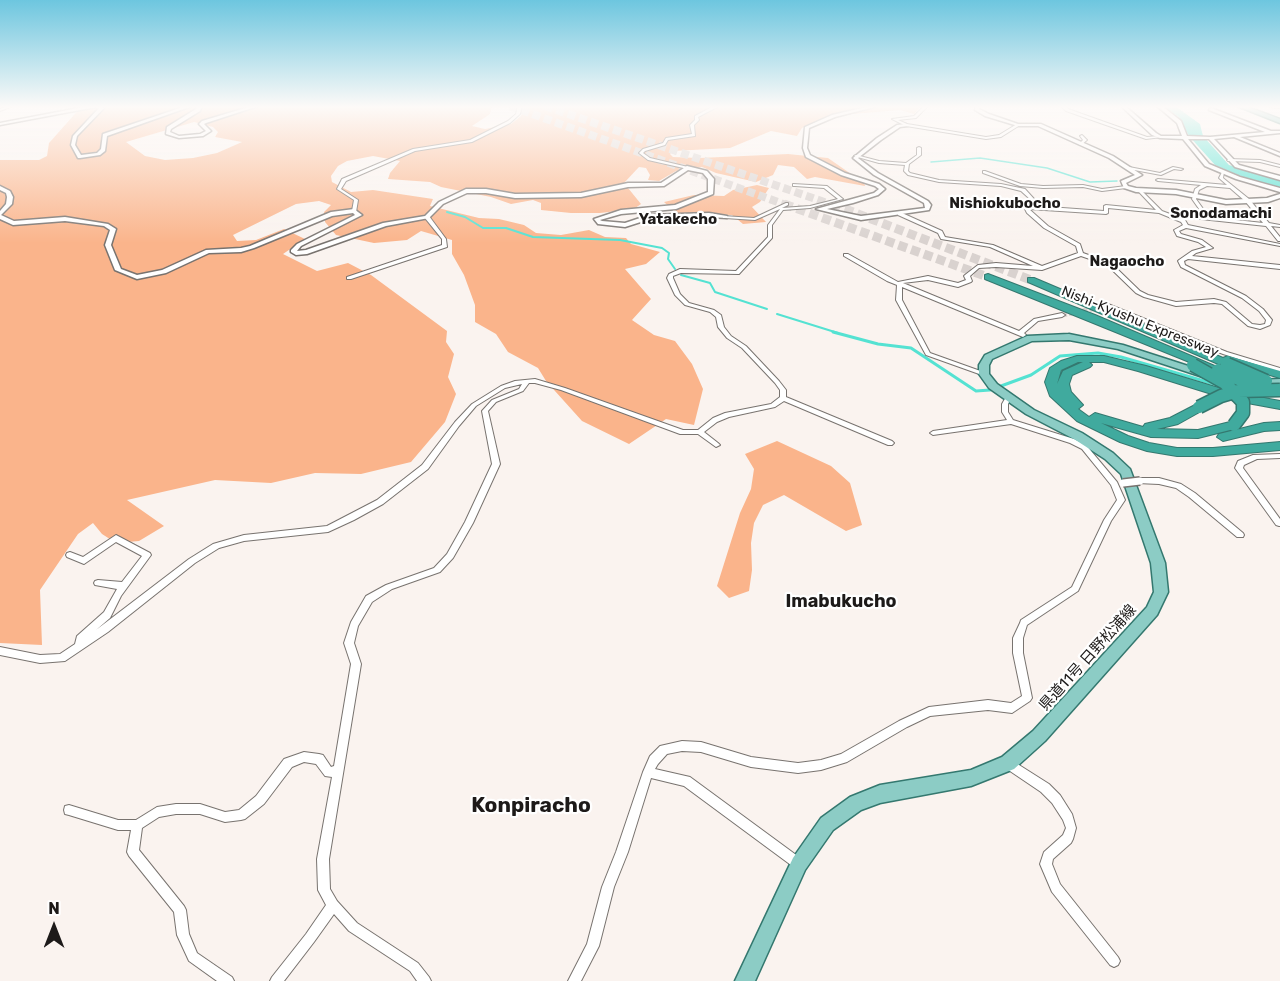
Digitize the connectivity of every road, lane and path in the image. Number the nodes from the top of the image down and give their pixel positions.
1 (77, 152) edge
2 (101, 152) edge
3 (410, 152) edge
4 (642, 152) edge
5 (806, 152) edge
6 (862, 152) edge
7 (919, 152) edge
8 (1098, 152) edge
9 (1197, 152) edge
10 (1221, 152) edge
11 (856, 156) junction
12 (1229, 160) junction
13 (907, 164) junction
14 (1280, 166) edge
15 (687, 168) junction
16 (1130, 168) junction
17 (1181, 169) dead end
18 (984, 172) dead end
19 (1223, 173) junction
20 (1280, 178) edge
21 (1158, 180) dead end
22 (795, 185) dead end
23 (1204, 185) junction
24 (1126, 187) junction
25 (1232, 187) junction
26 (0, 188) edge
27 (1280, 190) edge
28 (1141, 191) junction
29 (1194, 196) junction
30 (1280, 196) edge
31 (1247, 200) junction
32 (810, 207) junction
33 (1033, 207) junction
34 (819, 209) junction
35 (354, 211) junction
36 (1160, 212) junction
37 (900, 214) junction
38 (0, 215) edge
39 (427, 217) junction
40 (726, 217) joint
41 (1208, 218) junction
42 (1268, 224) junction
43 (1186, 226) junction
44 (1280, 226) edge
45 (1280, 240) edge
46 (1280, 245) edge
47 (1081, 254) junction
48 (846, 255) dead end
49 (1188, 258) junction
50 (1280, 267) edge
51 (1042, 268) junction
52 (988, 277) tunnel mouth
53 (349, 279) dead end
54 (1031, 280) tunnel mouth
55 (900, 282) junction
56 (1012, 286) junction
57 (1084, 302) junction
58 (1108, 306) tunnel mouth
59 (1062, 315) tunnel mouth
60 (1025, 335) junction
61 (1222, 367) junction
62 (984, 374) junction
63 (1277, 375) edge
64 (527, 381) junction
65 (1280, 389) edge
66 (783, 398) junction
67 (1008, 398) junction
68 (1280, 398) edge
69 (1280, 405) edge
70 (1280, 412) edge
71 (1011, 422) junction
72 (1280, 426) edge
73 (1126, 428) junction
74 (1105, 431) junction
75 (700, 432) junction
76 (933, 433) dead end
77 (890, 443) dead end
78 (716, 445) dead end
79 (1280, 446) edge
80 (1280, 456) edge
81 (1119, 484) junction
82 (1279, 523) edge
83 (1240, 535) dead end
84 (70, 555) dead end
85 (98, 583) dead end
86 (124, 586) junction
87 (80, 646) junction
88 (0, 651) edge
89 (1008, 763) junction
90 (339, 771) junction
91 (648, 772) junction
92 (69, 810) dead end
93 (137, 825) junction
94 (799, 864) junction
95 (333, 905) junction
96 (1114, 961) dead end
97 (228, 981) edge
98 (276, 981) edge
99 (425, 981) edge
100 (574, 981) edge
101 (745, 981) edge

1 - 2 street
3 - 35 street
4 - 15 street
5 - 34 street
6 - 11 street
7 - 13 street
8 - 16 street
9 - 19 street
10 - 12 street
11 - 13 street
11 - 37 street
12 - 14 street
12 - 20 street
13 - 33 street
15 - 39 street
15 - 40 street
16 - 17 street
16 - 24 street
18 - 24 street
19 - 25 street
19 - 27 street
21 - 23 street
22 - 32 street
23 - 25 street
23 - 29 street
24 - 28 street
25 - 31 street
26 - 38 street
28 - 29 street
28 - 36 street
29 - 31 street
29 - 41 street
30 - 31 street
31 - 42 street
32 - 34 street
32 - 40 street
32 - 66 street
33 - 36 street
33 - 47 street
34 - 37 street
35 - 38 street
35 - 39 street
36 - 41 street
36 - 43 street
37 - 51 street
39 - 53 street
41 - 42 street
42 - 44 street
42 - 45 street
43 - 46 street
43 - 49 street
47 - 49 street
47 - 51 street
48 - 55 street
49 - 50 street
51 - 55 street
52 - 56 highway, Nishi-Kyushu Expressway
54 - 57 highway, Nishi-Kyushu Expressway
55 - 60 street
55 - 62 street
56 - 61 highway, Nishi-Kyushu Expressway
56 - 73 highway, bridge
57 - 61 highway, Nishi-Kyushu Expressway
57 - 63 highway
58 - 63 street
59 - 60 street
60 - 62 main road
60 - 63 main road
61 - 65 highway, Nishi-Kyushu Expressway, bridge
61 - 68 highway, Nishi-Kyushu Expressway, bridge
62 - 67 main road, 県道11号 日野松浦線
64 - 75 street
64 - 87 street
64 - 90 street
65 - 73 highway, bridge
66 - 75 street
66 - 77 street
67 - 71 street
67 - 89 main road, 県道11号 日野松浦線
69 - 74 highway
70 - 73 highway
71 - 76 street
71 - 81 street
72 - 74 highway
74 - 79 highway
75 - 78 street
80 - 82 street
81 - 83 street, bridge
81 - 91 street
84 - 86 street
85 - 86 street
86 - 87 street
87 - 88 street
89 - 94 main road, 県道11号 日野松浦線
89 - 96 street
90 - 93 street
90 - 95 street
91 - 94 street
91 - 100 street
92 - 93 street
93 - 97 street
94 - 101 main road, 県道11号 日野松浦線
95 - 98 street
95 - 99 street

